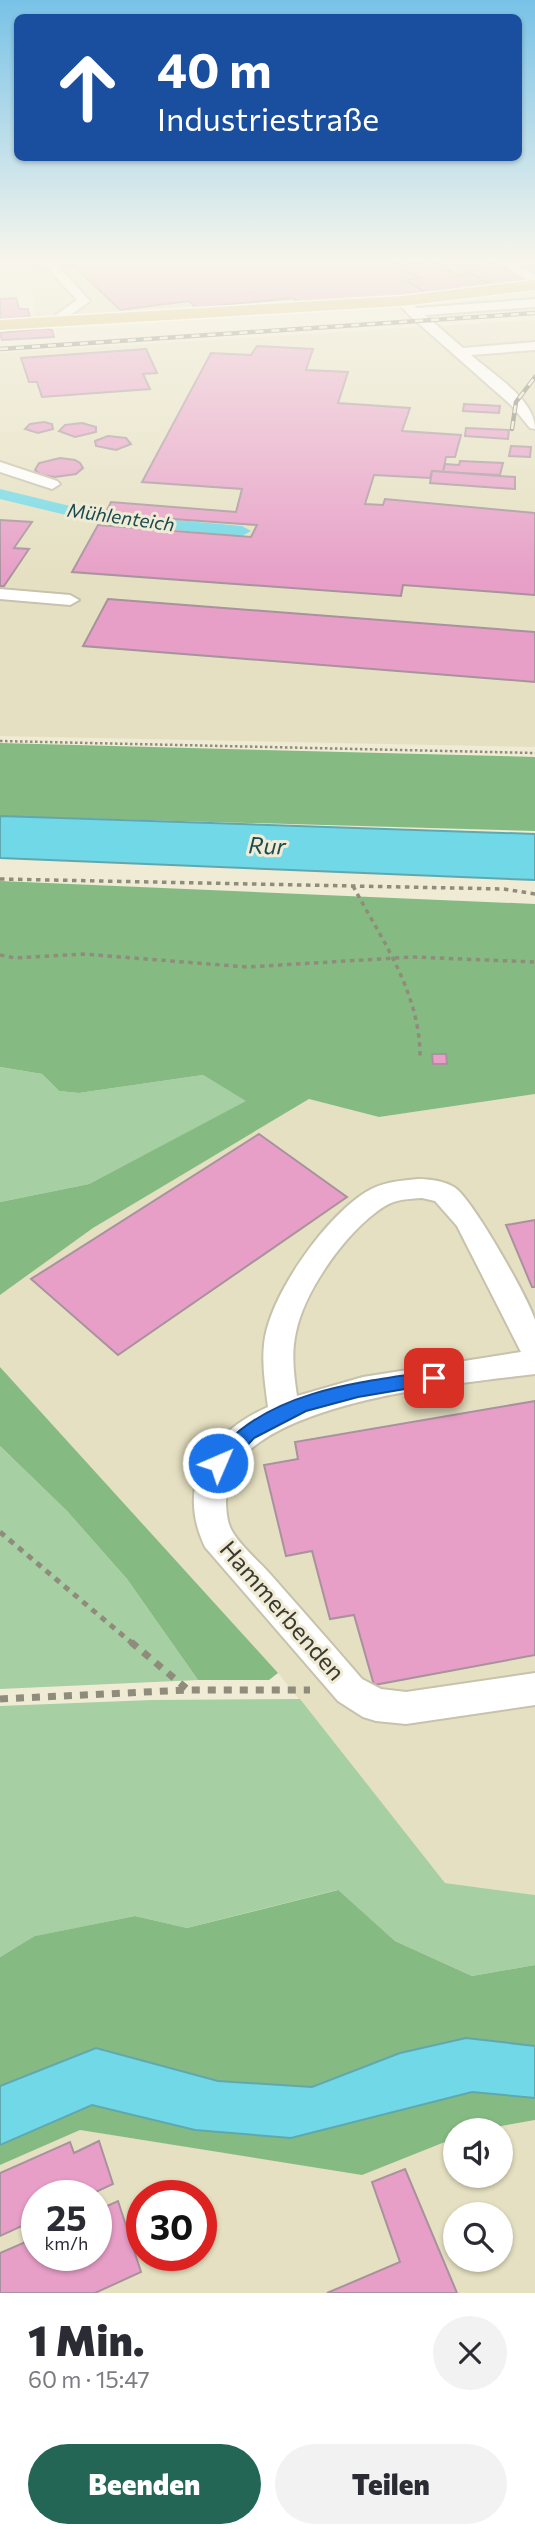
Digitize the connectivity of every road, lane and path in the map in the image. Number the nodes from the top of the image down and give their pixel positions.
1 (477, 366) edge
2 (528, 406) edge
3 (535, 425) edge
4 (0, 467) edge
5 (52, 484) dead end
6 (0, 594) edge
7 (70, 600) dead end
8 (0, 741) edge
9 (535, 753) edge
10 (0, 879) edge
11 (353, 886) junction
12 (535, 894) edge
13 (0, 955) edge
14 (391, 959) junction
15 (535, 962) edge
16 (420, 1056) dead end
17 (535, 1350) edge
18 (535, 1362) edge
19 (284, 1413) junction
20 (0, 1532) edge
21 (535, 1689) edge
22 (188, 1690) junction
23 (350, 1690) junction
24 (0, 1699) edge

1 - 2 street
2 - 3 street
4 - 5 lane
6 - 7 street
8 - 9 path
10 - 11 path
11 - 12 path
11 - 14 path
13 - 14 path
14 - 15 path
14 - 16 path
17 - 19 street
18 - 19 street, Hammerbenden
19 - 23 street, Hammerbenden
20 - 22 path
21 - 23 street, Hammerbenden
22 - 23 path
22 - 24 path

